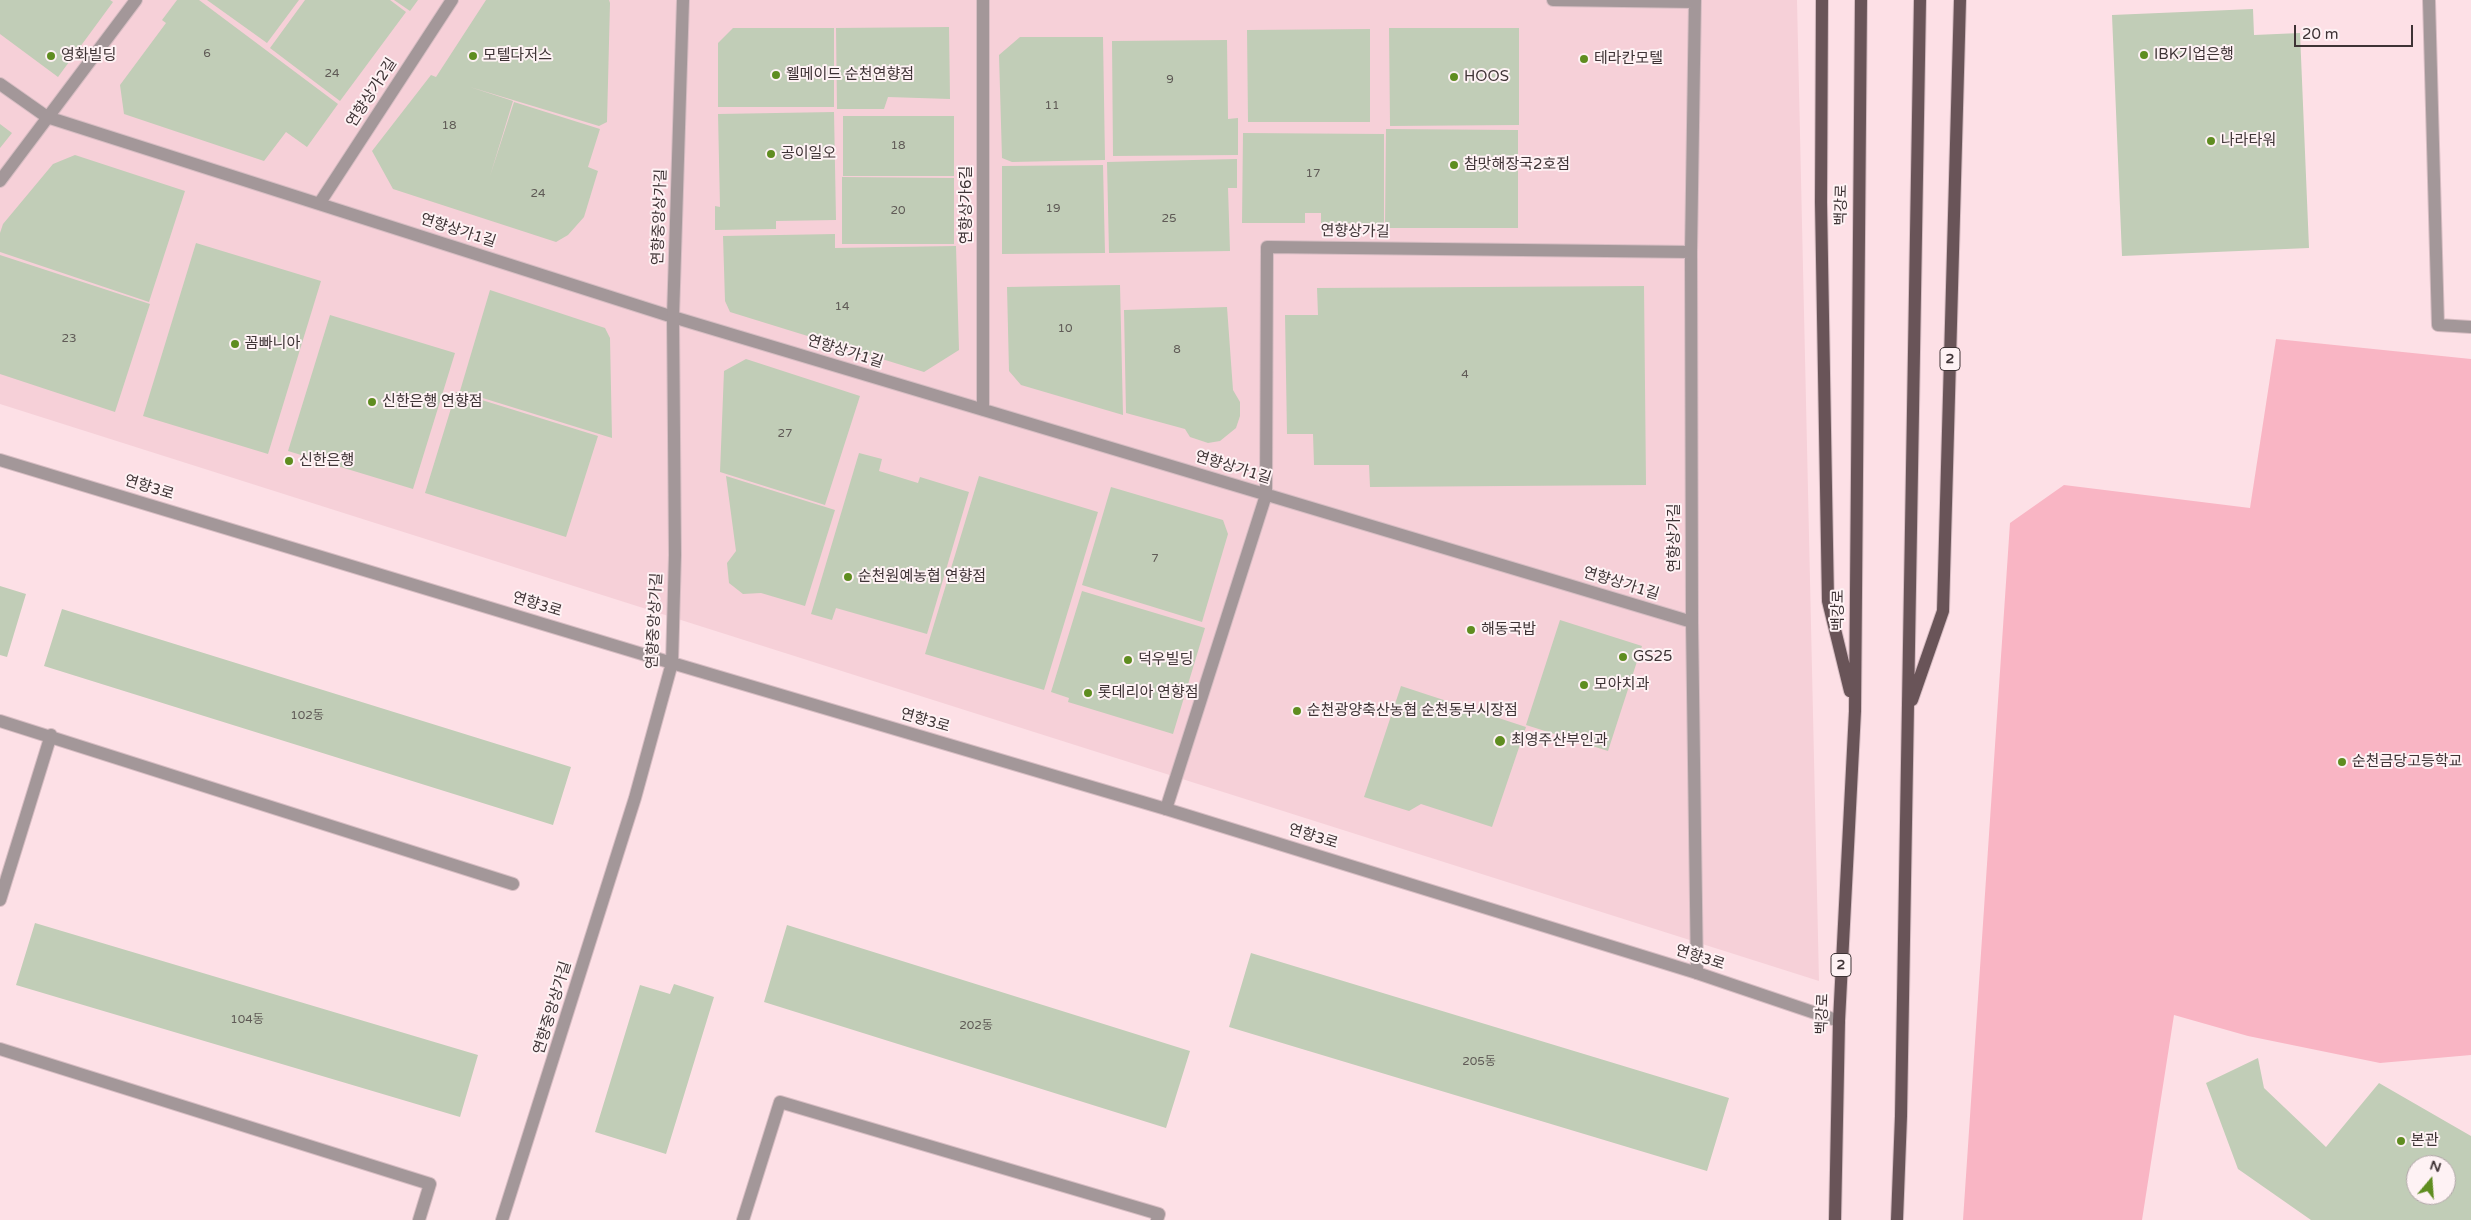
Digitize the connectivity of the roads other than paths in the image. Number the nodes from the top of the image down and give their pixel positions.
1 (136, 0) edge
2 (452, 0) edge
3 (683, 0) edge
4 (983, 0) edge
5 (1553, 0) edge
6 (1822, 0) edge
7 (1861, 0) edge
8 (1920, 0) edge
9 (1960, 0) edge
10 (2429, 0) edge
11 (1694, 1) edge
12 (0, 84) edge
13 (47, 116) junction
14 (0, 181) edge
15 (319, 204) junction
16 (1691, 252) junction
17 (673, 317) junction
18 (2471, 327) edge
19 (983, 410) junction
20 (0, 460) edge
21 (1266, 495) junction
22 (1692, 622) junction
23 (672, 663) junction
24 (1855, 711) junction
25 (1908, 712) junction
26 (0, 721) edge
27 (51, 735) junction
28 (1166, 809) junction
29 (513, 884) dead end
30 (0, 900) edge
31 (1697, 974) junction
32 (1838, 1021) junction
33 (0, 1048) edge
34 (419, 1220) edge
35 (502, 1220) edge
36 (743, 1220) edge
37 (1157, 1220) edge
38 (1835, 1220) edge
39 (1897, 1220) edge

1 - 13 street
2 - 15 street, 연향상가2길
3 - 17 street, 연향중앙상가길
4 - 19 street, 연향상가6길
5 - 11 street
6 - 24 main road, 2
7 - 24 main road, 백강로
8 - 25 main road
9 - 25 main road, 2
10 - 18 street
11 - 16 street, 연향상가길
12 - 13 street, 연향상가1길
13 - 14 street
13 - 15 street, 연향상가1길
15 - 17 street, 연향상가1길
16 - 21 street, 연향상가길
16 - 22 street, 연향상가길
17 - 19 street, 연향상가1길
17 - 23 street, 연향중앙상가길
19 - 21 street, 연향상가1길
20 - 23 street, 연향3로
21 - 22 street, 연향상가1길
21 - 28 street
22 - 31 street, 연향상가길
23 - 28 street, 연향3로
23 - 35 street, 연향중앙상가길
24 - 32 main road, 백강로 / 2
25 - 39 main road, 2
26 - 27 street
27 - 29 street
27 - 30 street
28 - 31 street, 연향3로
31 - 32 street, 연향3로
32 - 38 main road, 백강로 / 2
33 - 34 street
36 - 37 street

